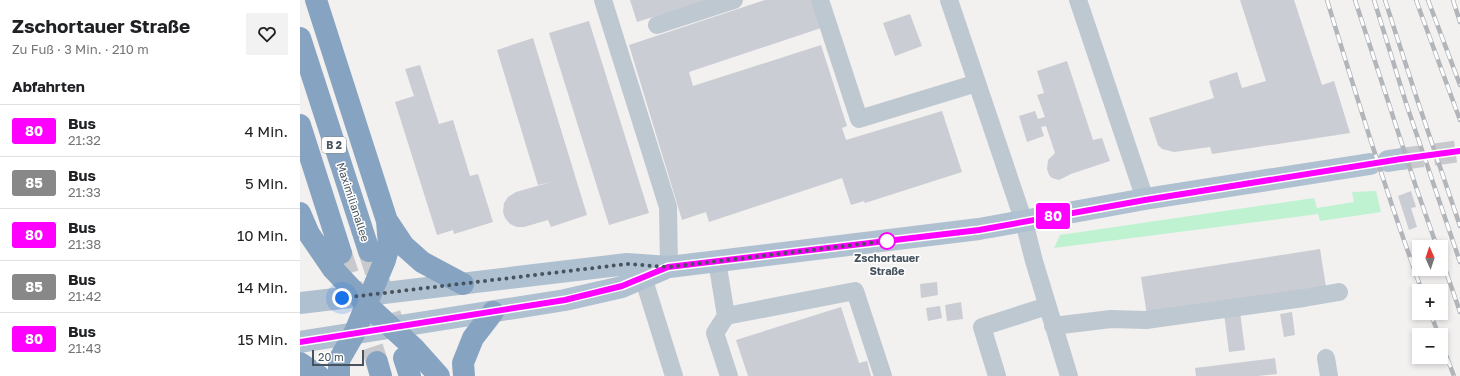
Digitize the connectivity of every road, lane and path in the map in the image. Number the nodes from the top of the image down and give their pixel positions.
1 (316, 0) edge
2 (603, 0) edge
3 (734, 0) edge
4 (820, 0) edge
5 (949, 0) edge
6 (1078, 0) edge
7 (657, 25) dead end
8 (300, 38) edge
9 (977, 83) junction
10 (300, 126) edge
11 (1386, 162) tunnel mouth
12 (1145, 200) junction
13 (300, 213) edge
14 (387, 221) junction
15 (1024, 222) junction
16 (377, 256) junction
17 (337, 261) junction
18 (717, 261) junction
19 (668, 267) junction
20 (643, 277) junction
21 (463, 284) junction
22 (1338, 292) dead end
23 (360, 299) junction
24 (300, 303) edge
25 (1047, 306) junction
26 (493, 312) junction
27 (726, 316) junction
28 (1053, 326) junction
29 (399, 327) junction
30 (354, 334) junction
31 (300, 342) edge
32 (1326, 358) dead end
33 (409, 360) edge
34 (300, 363) edge
35 (319, 376) edge
36 (339, 376) edge
37 (439, 376) edge
38 (464, 376) edge
39 (674, 376) edge
40 (729, 376) edge
41 (883, 376) edge
42 (997, 376) edge
43 (1068, 376) edge
44 (1329, 376) edge

1 - 14 highway
2 - 19 street
3 - 7 street
4 - 9 street
5 - 9 street
6 - 12 street
8 - 16 highway, Maximilianallee / B 2
9 - 15 street
10 - 17 highway, B 2
11 - 12 main road
12 - 15 main road
13 - 17 highway
14 - 16 highway
14 - 21 highway
15 - 18 main road
15 - 25 street
16 - 23 highway
17 - 23 highway
18 - 19 main road
18 - 27 street
19 - 20 main road
19 - 21 main road
20 - 26 main road
20 - 39 street
21 - 23 main road
22 - 28 street
23 - 24 main road
23 - 29 highway
23 - 30 highway
25 - 28 street
25 - 42 street
26 - 29 main road
26 - 38 highway
27 - 40 street
27 - 41 street
28 - 43 street
29 - 30 main road
29 - 33 highway
30 - 31 main road
30 - 36 highway
32 - 44 street
33 - 37 highway
34 - 35 highway

